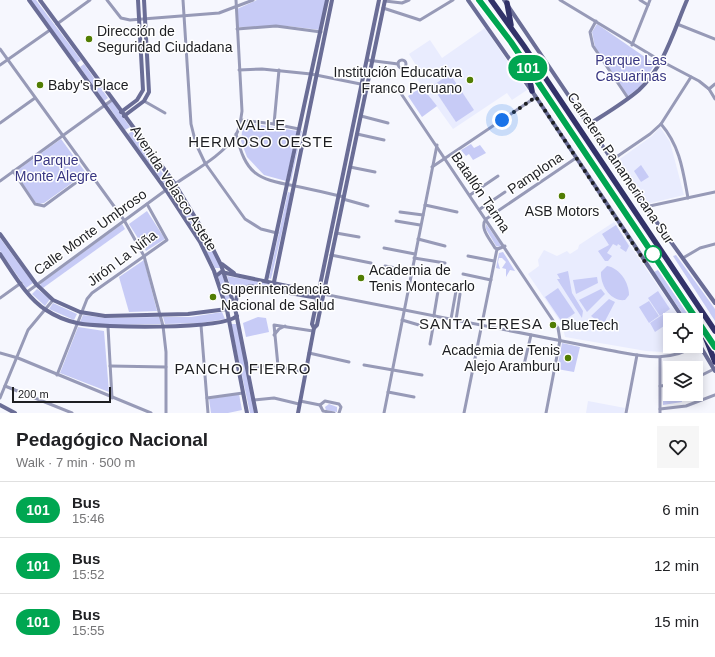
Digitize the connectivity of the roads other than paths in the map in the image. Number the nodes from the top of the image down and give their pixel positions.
1 (29, 0) edge
2 (40, 0) edge
3 (90, 0) edge
4 (107, 0) edge
5 (138, 0) edge
6 (144, 0) edge
7 (183, 0) edge
8 (236, 0) edge
9 (253, 0) edge
10 (327, 0) edge
11 (332, 0) edge
12 (379, 0) edge
13 (409, 0) edge
14 (453, 0) edge
15 (468, 0) edge
16 (479, 0) edge
17 (490, 0) edge
18 (560, 0) edge
19 (640, 0) edge
20 (650, 0) edge
21 (687, 0) edge
22 (385, 1) edge
23 (507, 1) edge
24 (648, 5) junction
25 (236, 8) junction
26 (383, 8) junction
27 (184, 17) junction
28 (140, 20) junction
29 (145, 20) junction
30 (596, 21) junction
31 (57, 24) junction
32 (677, 24) junction
33 (511, 27) junction
34 (237, 29) junction
35 (50, 30) junction
36 (321, 32) junction
37 (715, 39) edge
38 (511, 42) junction
39 (632, 45) junction
40 (0, 49) edge
41 (8, 60) junction
42 (367, 60) junction
43 (84, 61) junction
44 (372, 61) junction
45 (661, 61) junction
46 (398, 64) dead end
47 (0, 65) edge
48 (77, 66) junction
49 (239, 70) junction
50 (279, 70) junction
51 (314, 74) junction
52 (691, 77) junction
53 (362, 83) junction
54 (367, 84) junction
55 (715, 84) edge
56 (709, 89) junction
57 (532, 91) junction
58 (536, 97) junction
59 (35, 98) junction
60 (628, 98) junction
61 (715, 99) edge
62 (112, 100) junction
63 (144, 101) junction
64 (106, 105) junction
65 (121, 112) junction
66 (165, 113) dead end
67 (124, 116) junction
68 (361, 116) junction
69 (241, 120) junction
70 (388, 122) dead end
71 (0, 123) edge
72 (274, 124) junction
73 (661, 124) junction
74 (588, 125) junction
75 (133, 128) junction
76 (299, 129) junction
77 (126, 133) junction
78 (236, 134) junction
79 (357, 134) junction
80 (61, 136) junction
81 (232, 139) junction
82 (238, 140) junction
83 (384, 140) dead end
84 (350, 141) junction
85 (355, 142) junction
86 (437, 145) junction
87 (445, 158) junction
88 (576, 158) junction
89 (612, 160) junction
90 (205, 163) junction
91 (350, 167) junction
92 (432, 167) junction
93 (13, 171) junction
94 (375, 172) dead end
95 (89, 173) junction
96 (498, 176) dead end
97 (0, 181) edge
98 (175, 184) junction
99 (287, 185) junction
100 (294, 186) junction
101 (166, 190) junction
102 (504, 192) dead end
103 (715, 192) edge
104 (470, 194) junction
105 (338, 196) junction
106 (343, 198) junction
107 (688, 198) junction
108 (147, 204) junction
109 (425, 205) junction
110 (368, 206) dead end
111 (645, 207) junction
112 (480, 209) junction
113 (400, 212) dead end
114 (457, 212) dead end
115 (423, 215) junction
116 (486, 219) junction
117 (124, 220) junction
118 (396, 221) dead end
119 (420, 225) junction
120 (277, 233) junction
121 (336, 233) junction
122 (0, 234) edge
123 (359, 237) dead end
124 (418, 239) junction
125 (715, 244) edge
126 (445, 246) dead end
127 (505, 246) junction
128 (384, 248) dead end
129 (497, 249) junction
130 (0, 254) edge
131 (331, 255) junction
132 (144, 256) junction
133 (414, 256) junction
134 (468, 256) dead end
135 (683, 258) junction
136 (218, 259) junction
137 (494, 261) junction
138 (371, 263) dead end
139 (445, 263) dead end
140 (385, 266) dead end
141 (412, 271) junction
142 (224, 273) junction
143 (462, 274) dead end
144 (216, 276) junction
145 (248, 277) junction
146 (491, 280) junction
147 (266, 281) junction
148 (274, 282) junction
149 (21, 283) junction
150 (36, 284) junction
151 (439, 285) dead end
152 (456, 291) dead end
153 (27, 292) junction
154 (321, 293) junction
155 (460, 294) dead end
156 (0, 298) edge
157 (317, 298) junction
158 (53, 300) junction
159 (715, 303) edge
160 (235, 308) junction
161 (45, 310) junction
162 (226, 310) junction
163 (404, 310) junction
164 (80, 312) junction
165 (679, 313) edge
166 (692, 313) edge
167 (160, 314) junction
168 (434, 315) junction
169 (237, 316) junction
170 (451, 319) junction
171 (229, 320) junction
172 (402, 320) junction
173 (456, 320) junction
174 (76, 323) junction
175 (419, 324) dead end
176 (201, 325) junction
177 (482, 325) junction
178 (164, 326) junction
179 (287, 326) junction
180 (108, 327) junction
181 (314, 329) junction
182 (703, 329) joint
183 (715, 331) edge
184 (274, 335) junction
185 (531, 335) junction
186 (560, 340) junction
187 (430, 344) dead end
188 (715, 347) edge
189 (703, 351) edge
190 (0, 353) edge
191 (309, 353) junction
192 (684, 353) edge
193 (637, 355) junction
194 (18, 358) junction
195 (660, 358) junction
196 (349, 362) dead end
197 (715, 362) edge
198 (364, 365) dead end
199 (110, 366) junction
200 (278, 366) junction
201 (166, 367) junction
202 (247, 368) junction
203 (523, 369) dead end
204 (392, 370) junction
205 (714, 370) edge
206 (306, 372) junction
207 (57, 375) junction
208 (422, 375) dead end
209 (703, 375) edge
210 (5, 386) junction
211 (660, 386) junction
212 (663, 386) edge
213 (388, 392) junction
214 (243, 393) junction
215 (715, 396) edge
216 (414, 397) dead end
217 (0, 398) edge
218 (112, 398) junction
219 (207, 398) junction
220 (253, 400) junction
221 (300, 402) junction
222 (0, 405) edge
223 (320, 405) junction
224 (660, 411) edge
225 (15, 413) edge
226 (72, 413) edge
227 (151, 413) edge
228 (166, 413) edge
229 (208, 413) edge
230 (247, 413) edge
231 (256, 413) edge
232 (298, 413) edge
233 (334, 413) edge
234 (339, 413) edge
235 (384, 413) edge
236 (464, 413) edge
237 (546, 413) edge
238 (626, 413) edge

1 - 35 street, Avenida Velasco Astete
2 - 31 street, Avenida Velasco Astete
3 - 31 street
4 - 28 street
5 - 28 street
6 - 29 street
7 - 27 street
8 - 25 street, Calle Monte Umbroso
9 - 25 street
10 - 36 street
11 - 51 street
12 - 42 street
13 - 22 street
14 - 26 street
15 - 57 street
16 - 38 highway, Carretera Panamericana Sur
17 - 33 highway, Carretera Panamericana Sur
18 - 30 street
19 - 24 street
20 - 24 street
21 - 32 street
22 - 26 street
23 - 33 highway
23 - 74 street
24 - 39 street
25 - 27 street
25 - 34 street, Calle Monte Umbroso
26 - 44 street
27 - 29 street
27 - 90 street
28 - 29 street
28 - 65 street
29 - 63 street
30 - 39 street
30 - 60 street
31 - 43 street, Avenida Velasco Astete
32 - 37 street
32 - 45 street
33 - 183 highway, Carretera Panamericana Sur
34 - 36 street
34 - 49 street, Calle Monte Umbroso
35 - 41 street
35 - 48 street, Avenida Velasco Astete
36 - 51 street
38 - 57 highway
38 - 166 highway, Carretera Panamericana Sur
39 - 45 street
40 - 41 street
41 - 47 street
41 - 59 street
42 - 44 street
42 - 53 street
43 - 48 street
43 - 62 street, Avenida Velasco Astete
44 - 46 street
44 - 54 street
45 - 52 street
45 - 60 street
48 - 64 street, Avenida Velasco Astete
49 - 50 street, Batallón Tarma
49 - 69 street, Calle Monte Umbroso
50 - 51 street, Batallón Tarma
50 - 72 street
51 - 53 street, Batallón Tarma
51 - 76 street
51 - 100 street
52 - 56 street
52 - 73 street
53 - 54 street, Batallón Tarma
53 - 84 street
54 - 68 street
54 - 86 street, Batallón Tarma
55 - 56 street
56 - 61 street
57 - 58 street
58 - 87 street
58 - 88 street
59 - 71 street
59 - 80 street
60 - 74 street
62 - 64 street
62 - 65 street, Avenida Velasco Astete
63 - 66 street
63 - 67 street
64 - 77 street, Avenida Velasco Astete
64 - 80 street
65 - 67 street, Avenida Velasco Astete
67 - 75 street, Avenida Velasco Astete
68 - 70 street
68 - 79 street
69 - 72 street
69 - 78 street, Calle Monte Umbroso
72 - 76 street
73 - 89 street
73 - 107 street
74 - 89 street
75 - 77 street
75 - 98 street, Avenida Velasco Astete
76 - 99 street
77 - 101 street, Avenida Velasco Astete
78 - 81 street, Calle Monte Umbroso
78 - 82 street
79 - 83 street
79 - 85 street
80 - 93 street
80 - 95 street
81 - 82 street
81 - 90 street, Calle Monte Umbroso
82 - 99 street
84 - 85 street
84 - 105 street
85 - 91 street
86 - 87 street, Batallón Tarma
86 - 92 street
87 - 92 street
87 - 104 street, Batallón Tarma
88 - 116 street, Pamplona
88 - 165 street
89 - 111 street
90 - 98 street, Calle Monte Umbroso
90 - 120 street
91 - 94 street
91 - 106 street
92 - 109 street
93 - 95 street
93 - 97 street
95 - 117 street
96 - 104 street
98 - 101 street, Calle Monte Umbroso
98 - 136 street, Avenida Velasco Astete
99 - 100 street
99 - 120 street
100 - 105 street
100 - 148 street
101 - 108 street, Calle Monte Umbroso
101 - 144 street, Avenida Velasco Astete
102 - 112 street
103 - 107 street
104 - 112 street, Batallón Tarma
105 - 106 street
105 - 154 street
106 - 110 street
106 - 121 street
107 - 111 street
108 - 117 street, Calle Monte Umbroso
108 - 132 street, Jirón La Niña
109 - 114 street
109 - 115 street
111 - 135 street
112 - 116 street, Batallón Tarma
113 - 115 street
115 - 119 street
116 - 127 street, Batallón Tarma
116 - 129 street
117 - 132 street
117 - 150 street, Calle Monte Umbroso
118 - 119 street
119 - 124 street
120 - 147 street
121 - 123 street
121 - 131 street
122 - 150 street
124 - 126 street
124 - 133 street
125 - 135 street
127 - 129 street
127 - 186 street, Batallón Tarma
128 - 133 street
129 - 137 street
130 - 149 street
131 - 138 street
131 - 154 street
132 - 164 street, Jirón La Niña
132 - 167 street
133 - 139 street
133 - 141 street
134 - 137 street
135 - 159 street
136 - 142 street, Avenida Velasco Astete
136 - 145 street
137 - 146 street
140 - 141 street
141 - 163 street
142 - 144 street
142 - 145 street
142 - 160 street, Avenida Velasco Astete
143 - 146 street
144 - 162 street, Avenida Velasco Astete
145 - 147 street
146 - 177 street
147 - 148 street
148 - 154 street
149 - 153 street
149 - 156 street
150 - 153 street, Calle Monte Umbroso
150 - 158 street
151 - 168 street
152 - 170 street
153 - 161 street
154 - 157 street
154 - 163 street
154 - 181 street
155 - 173 street
157 - 160 street
157 - 181 street
158 - 161 street
158 - 164 street
160 - 162 street
160 - 169 street, Avenida Velasco Astete
161 - 174 street
161 - 194 street
162 - 167 street
162 - 171 street, Avenida Velasco Astete
163 - 168 street
163 - 172 street
164 - 167 street
164 - 174 street, Jirón La Niña
167 - 178 street
168 - 170 street
168 - 187 street
169 - 171 street
169 - 202 street, Avenida Velasco Astete
170 - 173 street
171 - 176 street
171 - 214 street, Avenida Velasco Astete
172 - 175 street
172 - 204 street
173 - 177 street
174 - 180 street
174 - 207 street, Jirón La Niña
176 - 178 street
176 - 219 street
177 - 185 street
177 - 236 street
178 - 180 street
178 - 201 street
179 - 181 street
179 - 184 street
179 - 184 street
180 - 199 street
181 - 191 street
182 - 188 highway, Carretera Panamericana Sur
182 - 197 highway
184 - 200 street
185 - 186 street
185 - 203 street
186 - 193 street
186 - 237 street
189 - 205 street
190 - 194 street
191 - 196 street
191 - 206 street
192 - 195 street
193 - 195 street
193 - 238 street
194 - 207 street
194 - 210 street
195 - 211 street
198 - 204 street
199 - 201 street
199 - 218 street
200 - 202 street
200 - 206 street
201 - 228 street
202 - 220 street, Avenida Velasco Astete
204 - 208 street
204 - 213 street
205 - 209 street
206 - 221 street
207 - 218 street
210 - 217 street
210 - 226 street
211 - 212 street
211 - 224 street
213 - 216 street
213 - 235 street
214 - 219 street
214 - 230 street, Avenida Velasco Astete
215 - 224 street
218 - 227 street
219 - 229 street
220 - 221 street
220 - 231 street, Avenida Velasco Astete
221 - 223 street
221 - 232 street
222 - 225 street
223 - 233 street
223 - 234 street

